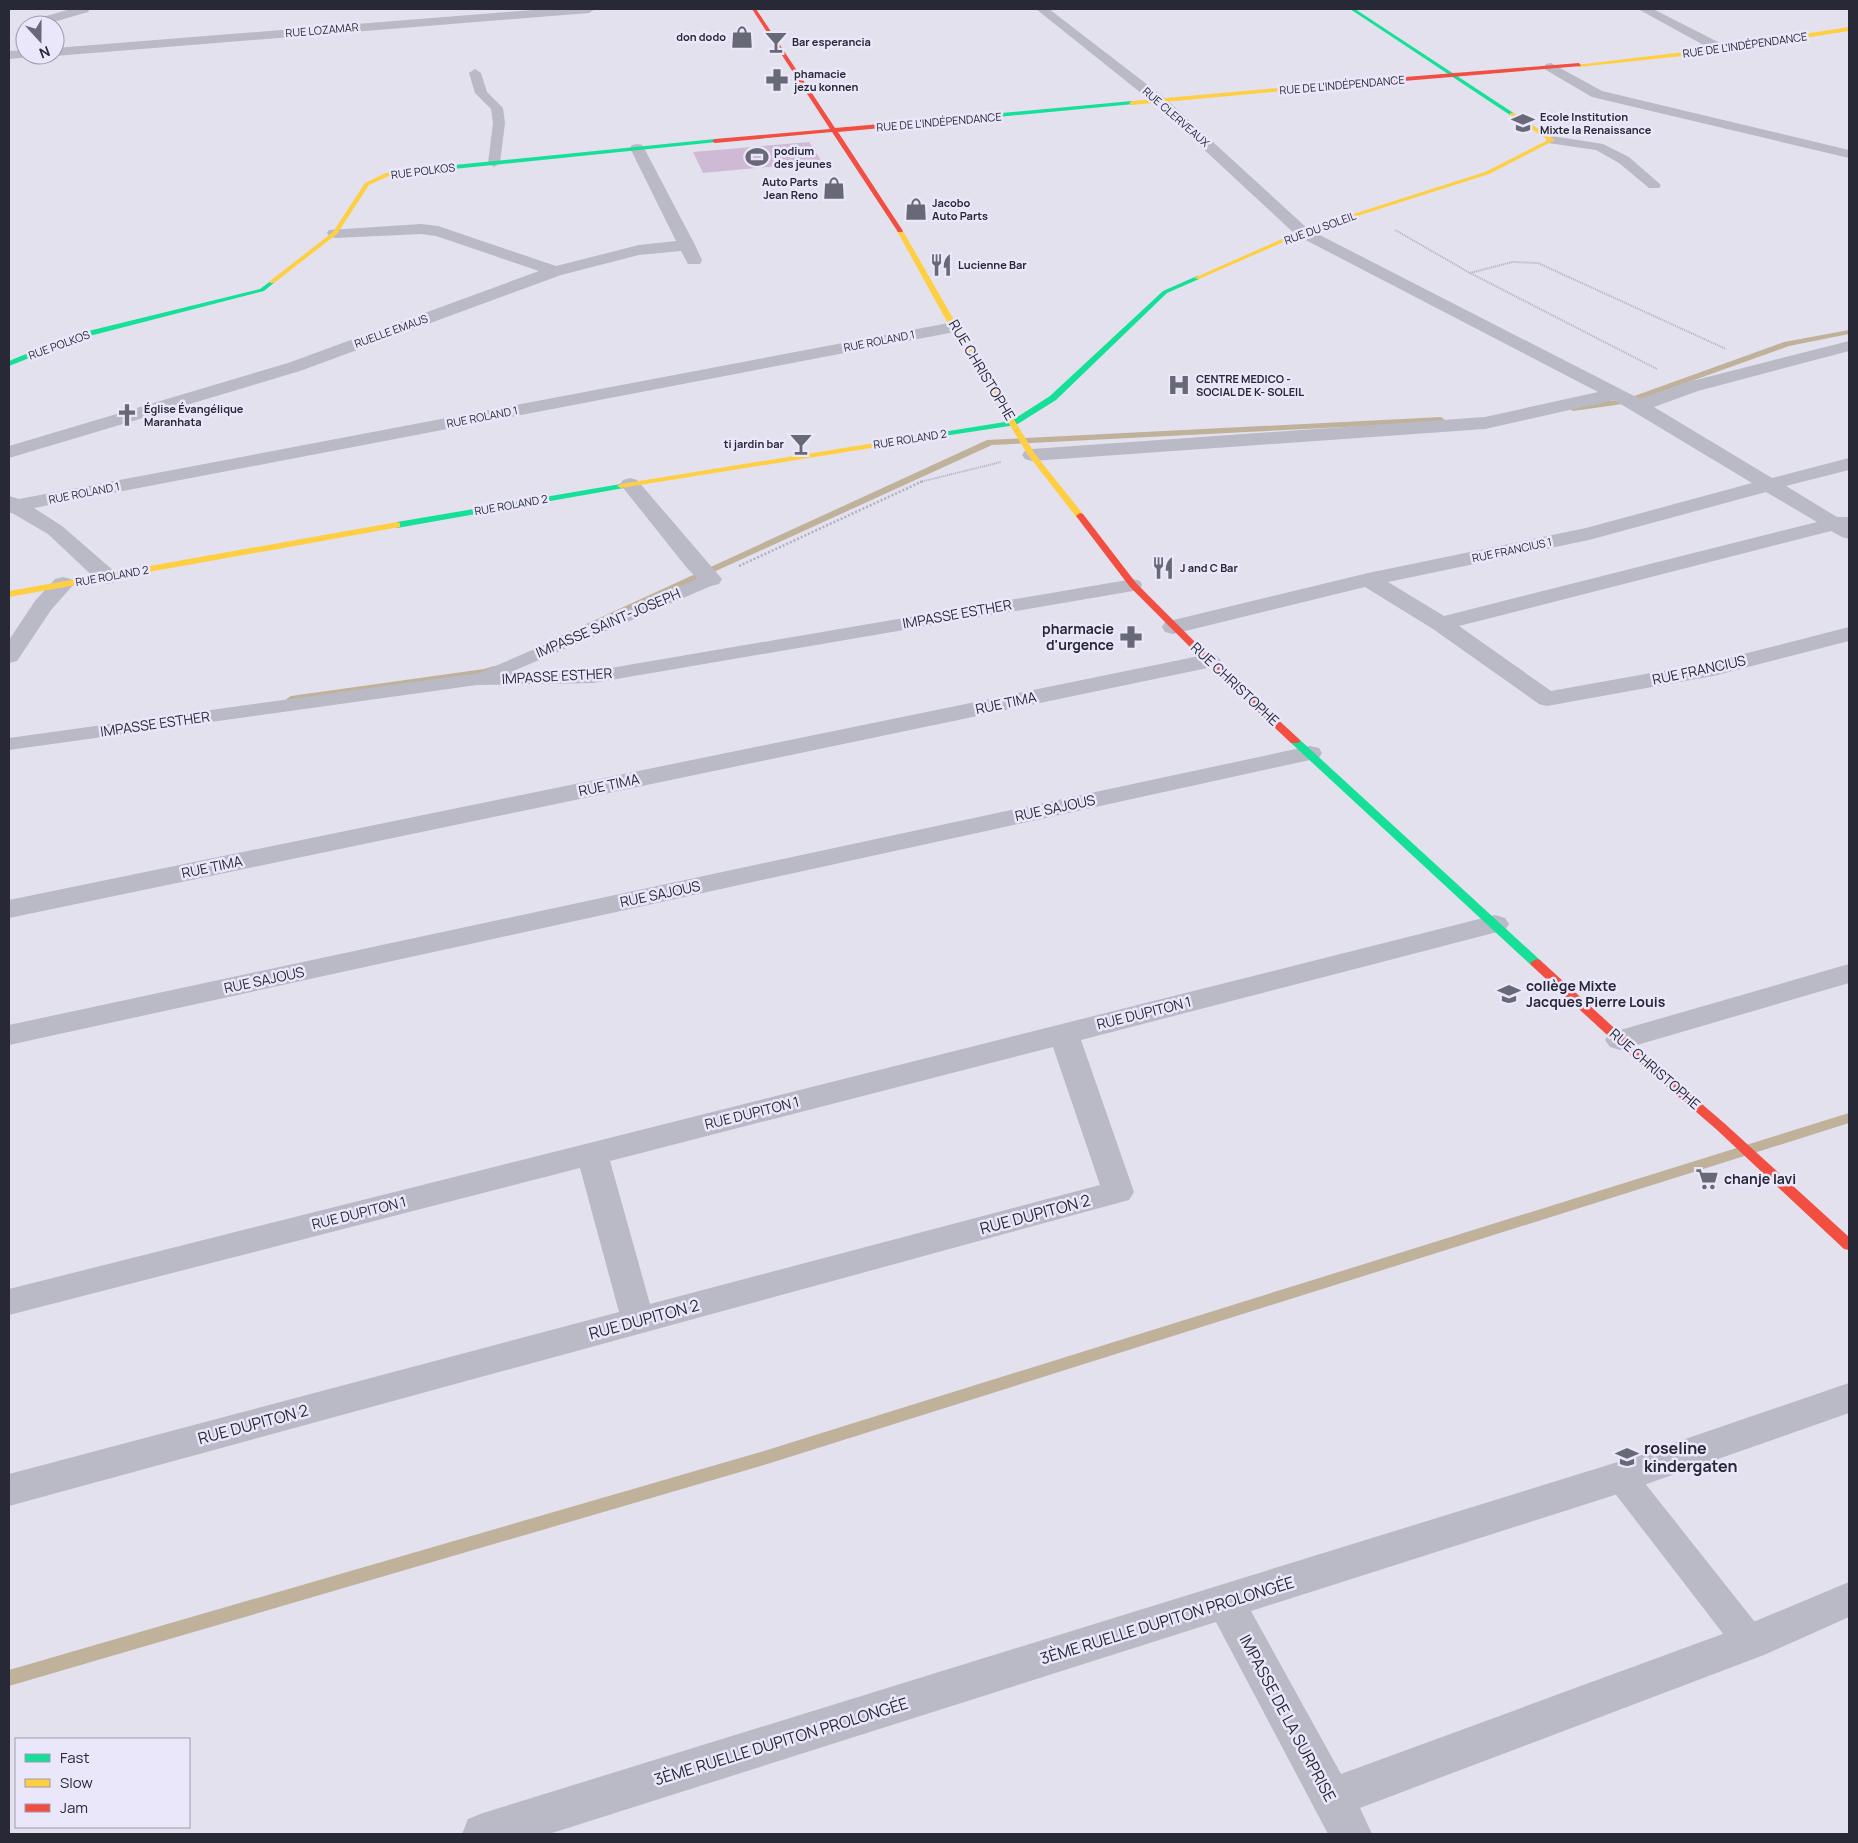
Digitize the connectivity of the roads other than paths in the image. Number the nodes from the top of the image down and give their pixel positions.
1 (84, 9) edge
2 (589, 9) edge
3 (754, 9) edge
4 (1042, 9) edge
5 (1352, 9) edge
6 (1644, 9) edge
7 (64, 15) edge
8 (1849, 28) edge
9 (1723, 50) junction
10 (65, 51) edge
11 (1551, 67) junction
12 (475, 73) dead end
13 (1452, 74) junction
14 (1161, 102) junction
15 (834, 131) junction
16 (1552, 140) junction
17 (638, 148) junction
18 (1849, 154) edge
19 (494, 163) junction
20 (1654, 184) dead end
21 (1302, 232) junction
22 (335, 233) junction
23 (554, 271) junction
24 (954, 327) junction
25 (1849, 346) edge
26 (9, 364) edge
27 (1616, 394) junction
28 (1639, 406) junction
29 (1013, 422) junction
30 (9, 452) edge
31 (1032, 455) junction
32 (1849, 464) edge
33 (630, 484) junction
34 (1767, 485) junction
35 (11, 505) edge
36 (1844, 526) edge
37 (107, 577) junction
38 (711, 579) joint
39 (1368, 580) junction
40 (63, 584) junction
41 (1133, 584) junction
42 (9, 594) edge
43 (1441, 624) junction
44 (1173, 626) junction
45 (1849, 634) edge
46 (9, 656) edge
47 (1210, 661) junction
48 (477, 680) junction
49 (9, 744) edge
50 (1310, 752) junction
51 (9, 909) edge
52 (1495, 924) junction
53 (1849, 973) edge
54 (1064, 1034) junction
55 (9, 1035) edge
56 (1620, 1040) junction
57 (592, 1154) junction
58 (1849, 1245) edge
59 (9, 1302) edge
60 (638, 1320) junction
61 (1849, 1398) edge
62 (1621, 1477) junction
63 (9, 1490) edge
64 (1849, 1599) edge
65 (1225, 1602) junction
66 (1750, 1642) junction
67 (1331, 1798) junction
68 (483, 1834) edge
69 (1351, 1834) edge

1 - 7 street
2 - 10 street, RUE LOZAMAR
3 - 15 street, RUE CHRISTOPHE
4 - 14 street, RUE CLERVEAUX
5 - 13 street
6 - 9 street
8 - 9 street, RUE DE L'INDÉPENDANCE
9 - 11 street, RUE DE L'INDÉPENDANCE
11 - 13 street, RUE DE L'INDÉPENDANCE
11 - 18 street
12 - 19 lane
13 - 14 street, RUE DE L'INDÉPENDANCE
13 - 16 street
14 - 15 street, RUE DE L'INDÉPENDANCE
14 - 21 street, RUE CLERVEAUX
15 - 17 street, RUE POLKOS
15 - 24 street, RUE CHRISTOPHE
16 - 20 lane
16 - 21 street, RUE DU SOLEIL
17 - 19 street, RUE POLKOS
17 - 23 street, RUELLE EMAUS
19 - 22 street, RUE POLKOS
21 - 27 street, RUE CLERVEAUX
21 - 29 street, RUE DU SOLEIL
22 - 23 street
22 - 26 street, RUE POLKOS
23 - 30 street, RUELLE EMAUS
24 - 29 street, RUE CHRISTOPHE
24 - 35 street, RUE ROLAND 1
25 - 28 street
27 - 28 street, RUE CLERVEAUX
27 - 31 street
28 - 34 street, RUE CLERVEAUX
29 - 31 street, RUE CHRISTOPHE
29 - 33 street, RUE ROLAND 2
31 - 41 street, RUE CHRISTOPHE
32 - 34 street, RUE FRANCIUS 1
33 - 37 street, RUE ROLAND 2
33 - 38 street
34 - 36 street, RUE CLERVEAUX
34 - 39 street, RUE FRANCIUS 1
35 - 37 street
36 - 43 street
37 - 40 street, RUE ROLAND 2
38 - 48 lane, IMPASSE SAINT-JOSEPH
39 - 43 street
39 - 44 street, RUE FRANCIUS 1
40 - 42 street, RUE ROLAND 2
40 - 46 street
41 - 44 street, RUE CHRISTOPHE
41 - 48 lane, IMPASSE ESTHER
43 - 45 street, RUE FRANCIUS
44 - 47 street, RUE CHRISTOPHE
47 - 50 street, RUE CHRISTOPHE
47 - 51 street, RUE TIMA
48 - 49 lane, IMPASSE ESTHER
50 - 52 street, RUE CHRISTOPHE
50 - 55 street, RUE SAJOUS
52 - 54 street, RUE DUPITON 1
52 - 56 street, RUE CHRISTOPHE
53 - 56 street
54 - 57 street, RUE DUPITON 1
54 - 60 street, RUE DUPITON 2
56 - 58 street, RUE CHRISTOPHE
57 - 59 street, RUE DUPITON 1
57 - 60 street
60 - 63 street, RUE DUPITON 2
61 - 62 street, 3ÈME RUELLE DUPITON PROLONGÉE
62 - 65 street, 3ÈME RUELLE DUPITON PROLONGÉE
62 - 66 lane
64 - 66 street
65 - 67 street, IMPASSE DE LA SURPRISE
65 - 68 street, 3ÈME RUELLE DUPITON PROLONGÉE
66 - 67 street
67 - 69 street, IMPASSE DE LA SURPRISE

